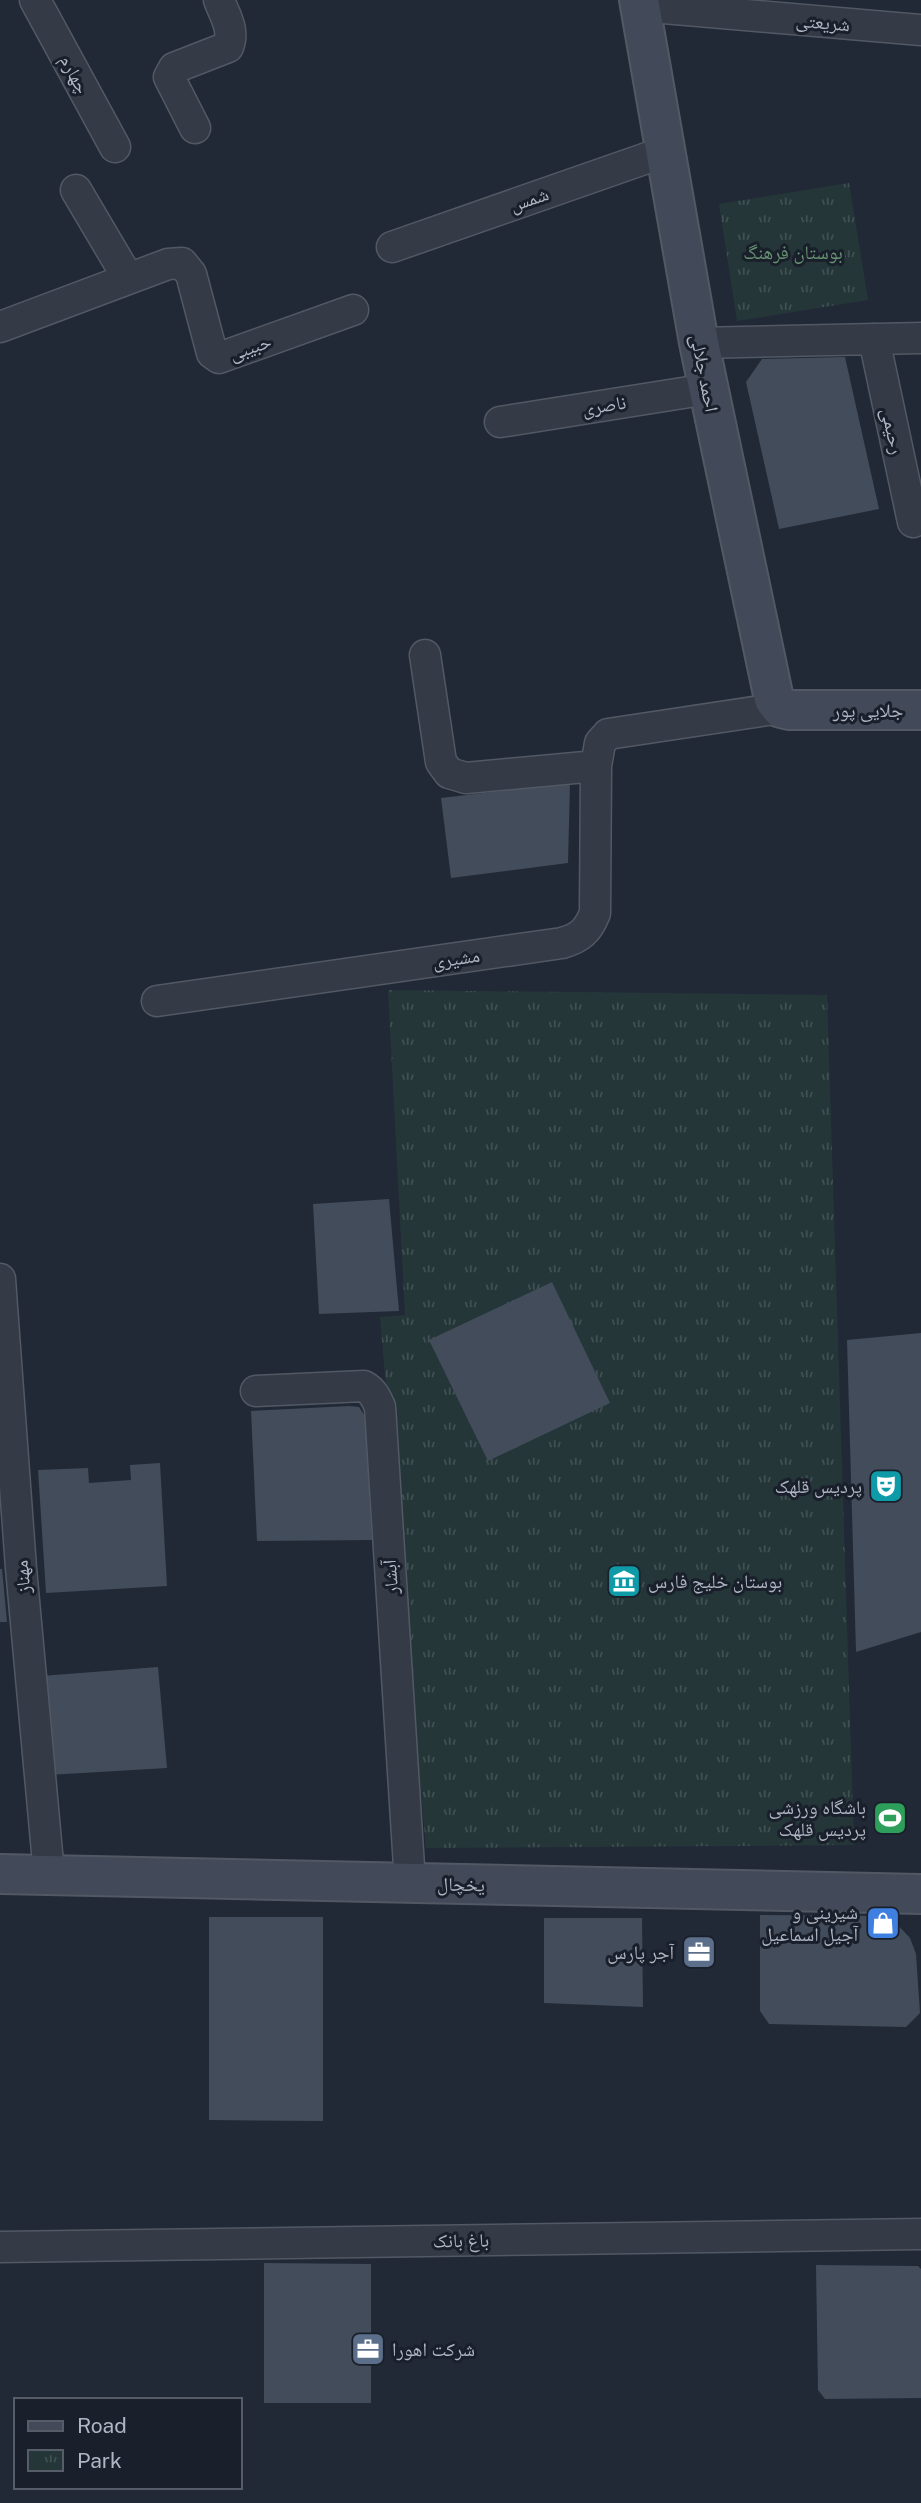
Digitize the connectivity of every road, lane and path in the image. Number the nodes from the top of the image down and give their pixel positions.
1 (35, 0) edge
2 (219, 0) edge
3 (640, 3) edge
4 (921, 30) edge
5 (195, 128) dead end
6 (115, 147) dead end
7 (667, 151) junction
8 (76, 190) dead end
9 (392, 247) dead end
10 (128, 278) junction
11 (353, 310) dead end
12 (0, 327) edge
13 (921, 338) edge
14 (874, 339) junction
15 (699, 343) junction
16 (708, 389) junction
17 (500, 422) dead end
18 (913, 522) dead end
19 (425, 655) dead end
20 (798, 709) junction
21 (921, 710) edge
22 (596, 766) junction
23 (157, 1001) dead end
24 (0, 1279) edge
25 (256, 1391) dead end
26 (0, 1874) edge
27 (49, 1874) junction
28 (410, 1882) junction
29 (921, 1894) edge
30 (921, 2234) edge
31 (0, 2247) edge

1 - 6 street, چهارم
2 - 5 street
3 - 4 street, شریعتی
3 - 7 street, احمد جلالی
7 - 9 street, شمس
7 - 15 street, احمد جلالی
8 - 10 street
10 - 11 street, حبیبی
10 - 12 street, حبیبی
13 - 14 street
14 - 15 street
14 - 18 street, رحیمی
15 - 16 street, احمد جلالی
16 - 17 street, ناصری
16 - 20 street, احمد جلالی
19 - 22 street
20 - 21 street, جلایی پور
20 - 22 street, مشیری
22 - 23 street, مشیری
24 - 27 street, مهناز
25 - 28 street, آبشار
26 - 27 street, یخچال
27 - 28 street, یخچال
28 - 29 street, یخچال
30 - 31 street, باغ بانک

